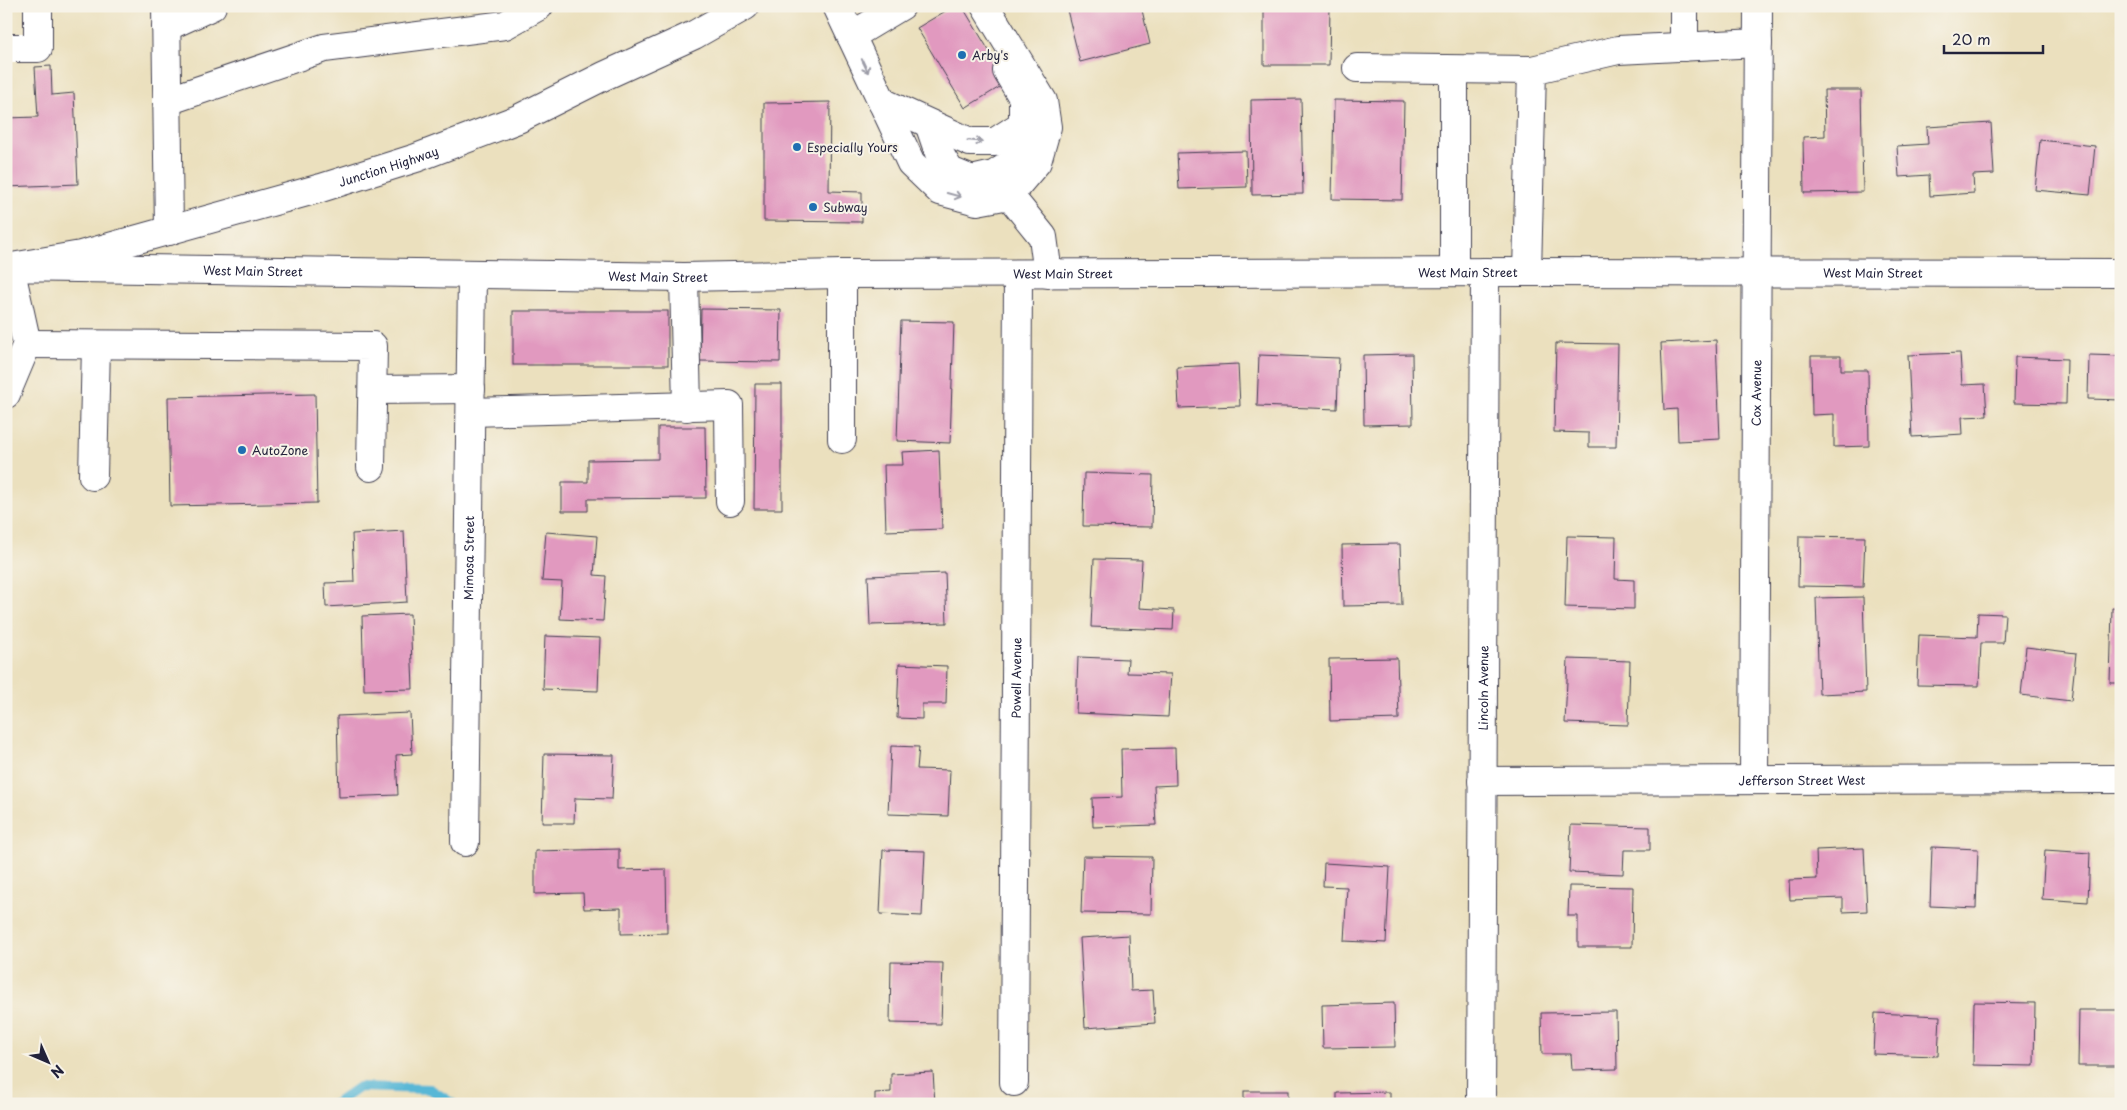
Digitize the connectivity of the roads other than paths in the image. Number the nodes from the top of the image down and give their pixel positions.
1 (38, 6) edge
2 (212, 6) edge
3 (539, 6) edge
4 (745, 6) edge
5 (837, 6) edge
6 (901, 6) edge
7 (969, 6) edge
8 (985, 6) edge
9 (1684, 6) edge
10 (1758, 6) edge
11 (166, 17) edge
12 (851, 36) junction
13 (1758, 43) junction
14 (1684, 47) junction
15 (6, 48) edge
16 (1357, 68) dead end
17 (1454, 70) junction
18 (1532, 70) junction
19 (167, 101) junction
20 (882, 102) junction
21 (929, 124) junction
22 (1023, 124) junction
23 (1009, 195) junction
24 (169, 231) junction
25 (8, 267) edge
26 (1454, 272) junction
27 (1485, 272) junction
28 (1527, 272) junction
29 (842, 274) junction
30 (1018, 274) junction
31 (1048, 274) junction
32 (1757, 274) junction
33 (2121, 274) edge
34 (472, 275) junction
35 (684, 277) junction
36 (26, 344) junction
37 (96, 345) junction
38 (373, 390) junction
39 (6, 394) edge
40 (471, 400) junction
41 (687, 407) junction
42 (842, 439) dead end
43 (371, 467) dead end
44 (93, 476) dead end
45 (730, 501) dead end
46 (1754, 778) junction
47 (2121, 779) edge
48 (1482, 781) junction
49 (465, 842) dead end
50 (1014, 1082) dead end
51 (1481, 1104) edge

1 - 15 street
2 - 11 street
3 - 19 street
4 - 24 street, Junction Highway
5 - 12 street
6 - 12 street
7 - 22 street
8 - 23 street
9 - 14 street
10 - 13 street, Cox Avenue
11 - 19 street
12 -> 20 street
13 - 14 street
13 - 32 street, Cox Avenue
14 - 18 street
16 - 17 street
17 - 18 street
17 - 26 street
18 - 28 street
19 - 24 street
20 - 21 street
20 -> 23 street
21 -> 22 street
21 - 22 street
23 - 31 street
24 - 25 street, Junction Highway
25 - 34 street, West Main Street
25 - 36 street
26 - 27 street, West Main Street
26 - 31 street, West Main Street
27 - 28 street, West Main Street
27 - 48 street, Lincoln Avenue
28 - 32 street, West Main Street
29 - 30 street, West Main Street
29 - 35 street, West Main Street
29 - 42 street
30 - 31 street, West Main Street
30 - 50 street, Powell Avenue
32 - 33 street, West Main Street
32 - 46 street, Cox Avenue
34 - 35 street, West Main Street
34 - 40 street, Mimosa Street
35 - 41 street
36 - 37 street
36 - 39 street
37 - 38 street
37 - 44 street
38 - 40 street
38 - 43 street
40 - 41 street
40 - 49 street, Mimosa Street
41 - 45 street
46 - 47 street, Jefferson Street West
46 - 48 street, Jefferson Street West
48 - 51 street, Lincoln Avenue

